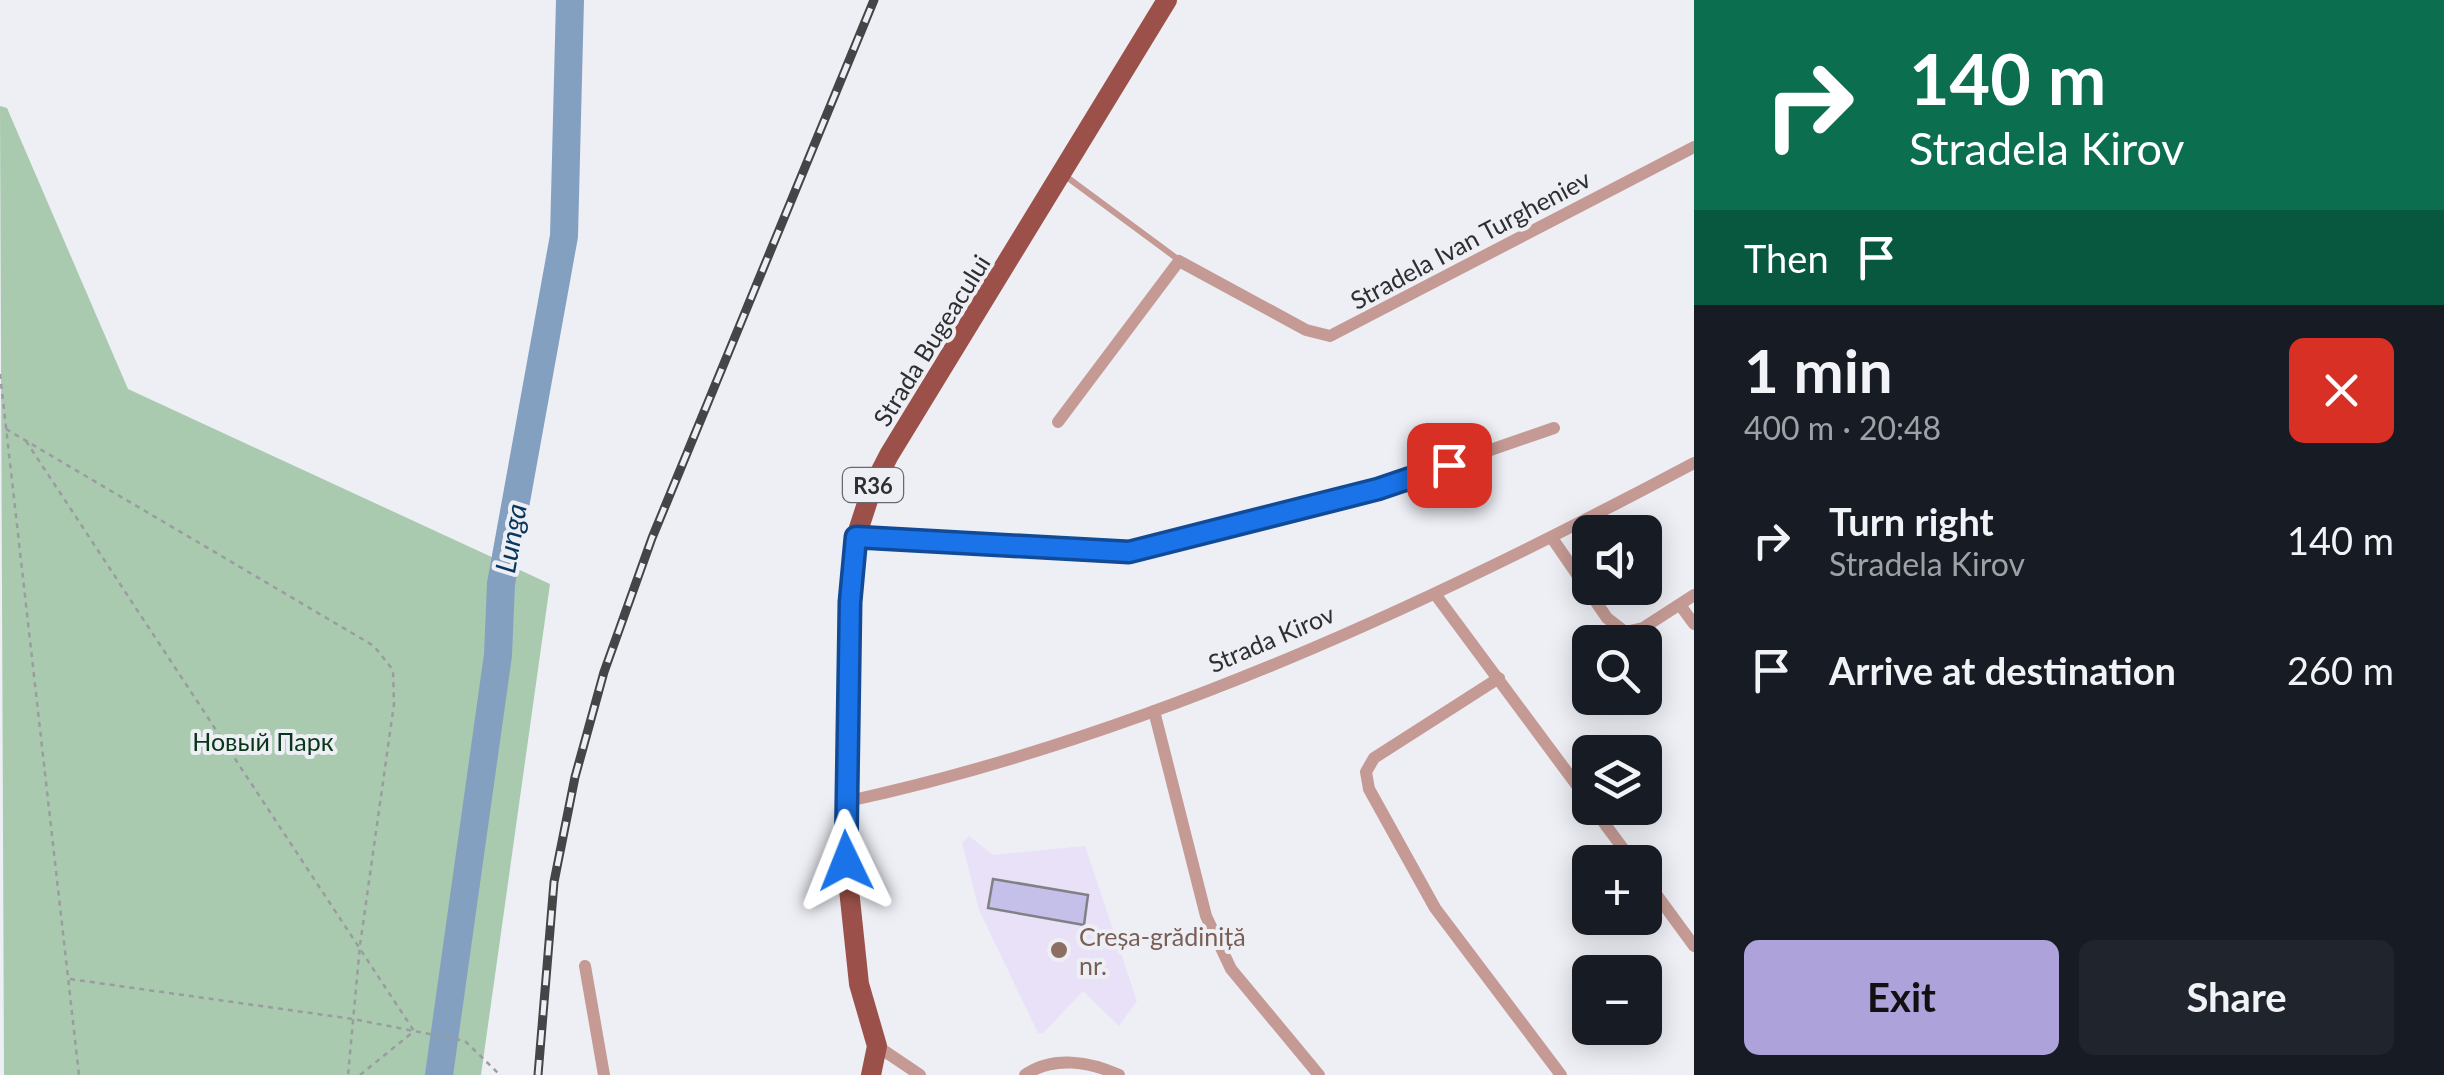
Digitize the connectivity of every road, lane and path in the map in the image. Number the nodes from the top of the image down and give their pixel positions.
1 (1167, 0) edge
2 (1694, 148) edge
3 (1063, 175) junction
4 (1179, 260) junction
5 (0, 374) edge
6 (1058, 422) dead end
7 (6, 428) junction
8 (1554, 428) dead end
9 (25, 440) junction
10 (1694, 463) edge
11 (856, 537) junction
12 (1552, 538) junction
13 (1435, 594) junction
14 (1694, 595) edge
15 (1680, 604) junction
16 (1694, 624) edge
17 (1499, 678) junction
18 (1154, 711) junction
19 (1572, 778) edge
20 (844, 802) junction
21 (1662, 902) edge
22 (360, 945) junction
23 (1694, 946) edge
24 (585, 966) dead end
25 (68, 979) junction
26 (353, 1019) junction
27 (414, 1030) junction
28 (877, 1046) junction
29 (79, 1075) edge
30 (348, 1075) edge
31 (360, 1075) edge
32 (500, 1075) edge
33 (604, 1075) edge
34 (872, 1075) edge
35 (920, 1075) edge
36 (1025, 1075) edge
37 (1119, 1075) edge
38 (1318, 1075) edge
39 (1560, 1075) edge

1 - 3 main road, Strada Bugeacului / R36
2 - 4 street, Stradela Ivan Turgheniev
3 - 4 lane
3 - 11 main road, Strada Bugeacului / R36
4 - 6 street
5 - 7 path
7 - 9 path
7 - 25 path
8 - 11 street
9 - 22 path
9 - 22 path
10 - 12 street, Strada Kirov
11 - 20 main road, Strada Bugeacului / R36
12 - 13 street, Strada Kirov
12 - 15 street
13 - 17 street
13 - 18 street, Strada Kirov
14 - 15 street
15 - 16 street
17 - 19 street
17 - 39 street
18 - 20 street, Strada Kirov
18 - 38 street
20 - 28 main road, Strada Bugeacului / R36
21 - 23 street
22 - 26 path
22 - 27 path
24 - 33 street
25 - 26 path
25 - 29 path
26 - 27 path
26 - 30 path
27 - 31 path
27 - 32 path
28 - 34 main road, R36
28 - 35 street
36 - 37 street

